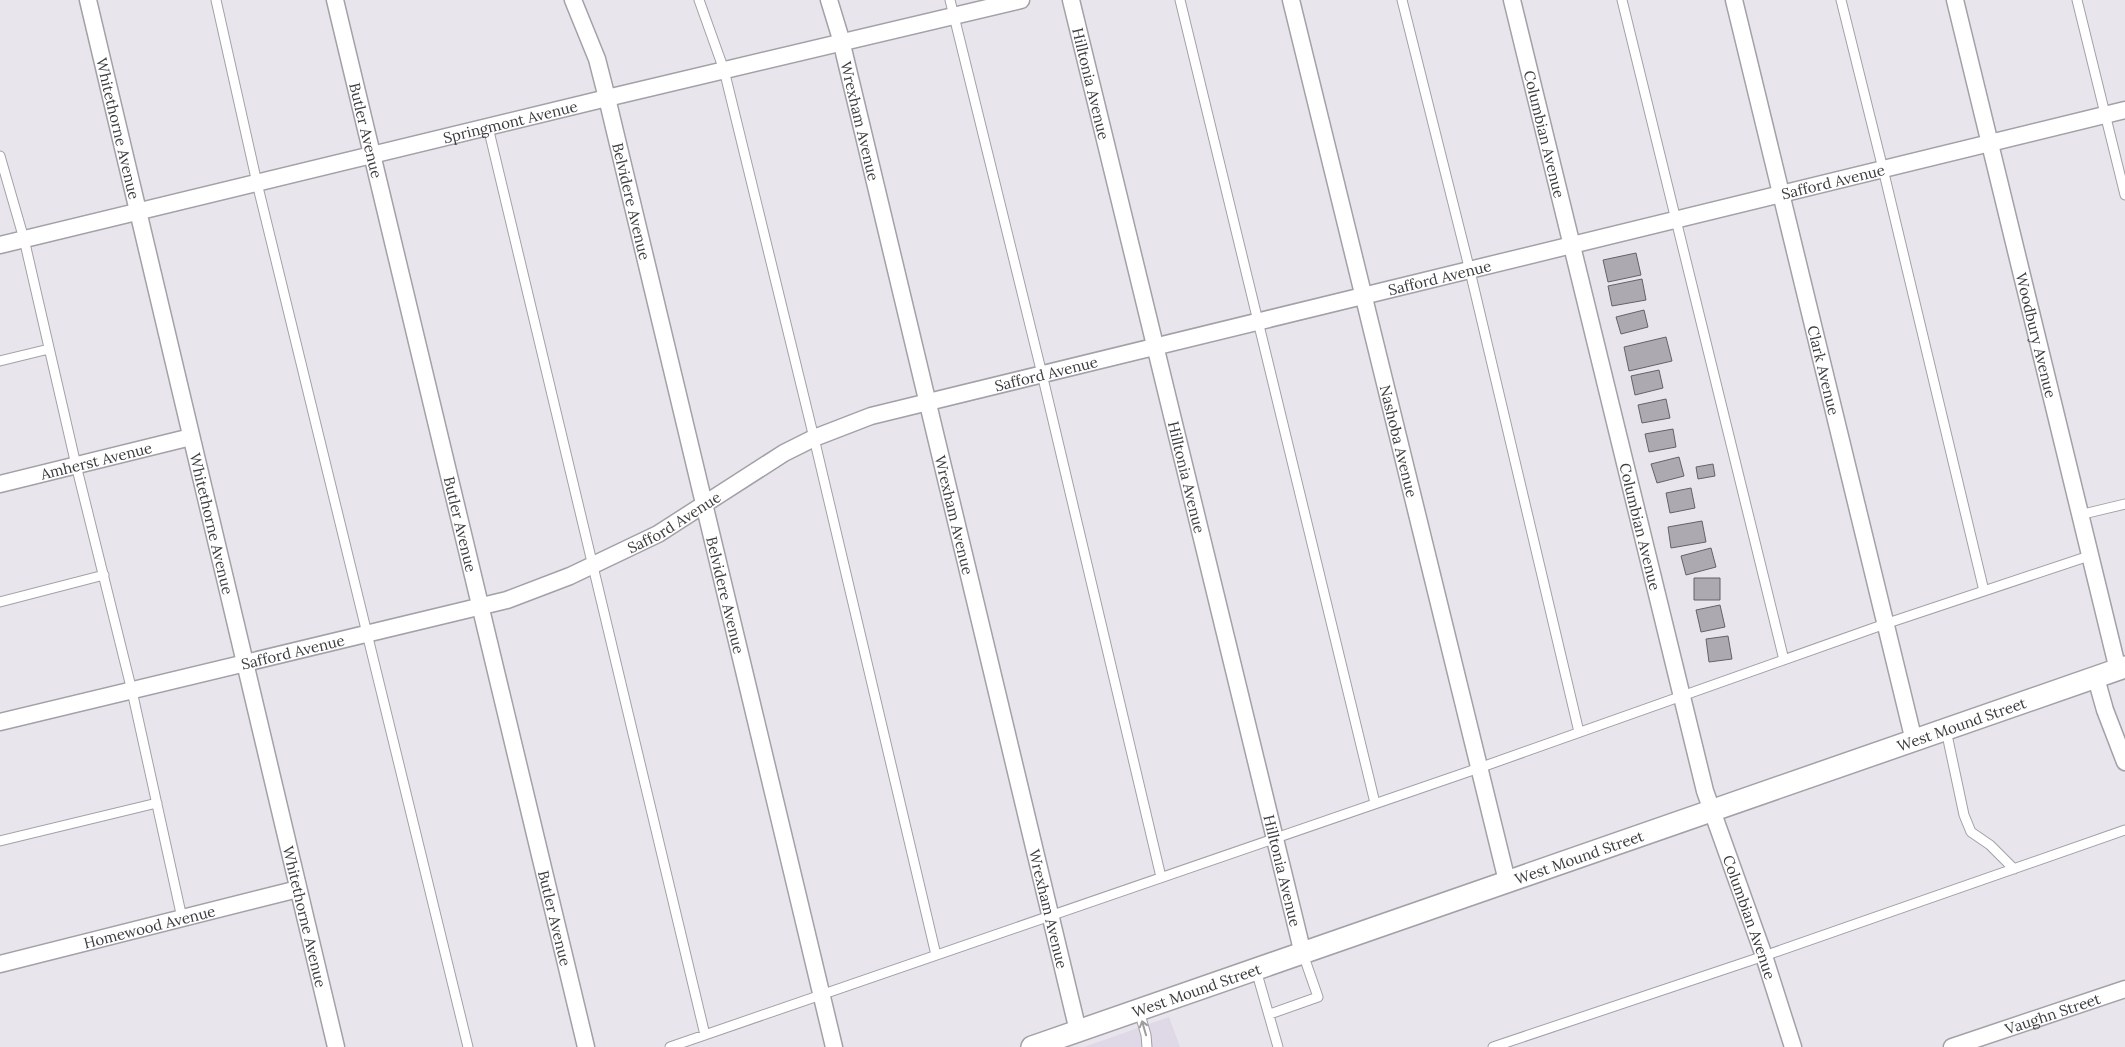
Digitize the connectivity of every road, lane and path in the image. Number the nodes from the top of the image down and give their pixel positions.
1 (88, 0) edge
2 (216, 0) edge
3 (335, 0) edge
4 (573, 0) edge
5 (699, 0) edge
6 (829, 0) edge
7 (1021, 0) edge
8 (1071, 0) edge
9 (1180, 0) edge
10 (1291, 0) edge
11 (1402, 0) edge
12 (1512, 0) edge
13 (1622, 0) edge
14 (1734, 0) edge
15 (1841, 0) edge
16 (1954, 0) edge
17 (2077, 0) edge
18 (952, 8) edge
19 (841, 42) junction
20 (724, 70) junction
21 (607, 98) junction
22 (2125, 110) edge
23 (2105, 115) junction
24 (488, 127) junction
25 (1989, 143) junction
26 (372, 155) junction
27 (0, 156) edge
28 (1884, 169) junction
29 (257, 183) junction
30 (1781, 194) junction
31 (2125, 195) edge
32 (138, 211) junction
33 (1676, 220) junction
34 (24, 239) junction
35 (0, 245) edge
36 (1572, 246) junction
37 (1470, 271) junction
38 (1363, 297) junction
39 (1260, 322) junction
40 (1156, 347) junction
41 (49, 349) junction
42 (0, 361) edge
43 (1042, 374) junction
44 (926, 402) junction
45 (191, 437) junction
46 (814, 438) junction
47 (76, 465) junction
48 (0, 484) edge
49 (2125, 504) edge
50 (704, 505) junction
51 (2080, 515) junction
52 (2089, 556) junction
53 (592, 565) junction
54 (104, 575) junction
55 (1984, 591) junction
56 (0, 602) edge
57 (481, 607) junction
58 (1885, 624) junction
59 (367, 635) junction
60 (1784, 660) junction
61 (245, 664) junction
62 (2121, 669) edge
63 (2096, 678) junction
64 (132, 691) junction
65 (1682, 697) junction
66 (0, 722) edge
67 (1946, 730) junction
68 (1580, 732) junction
69 (1914, 741) junction
70 (2125, 762) edge
71 (1479, 768) junction
72 (157, 803) junction
73 (1375, 803) junction
74 (1711, 810) junction
75 (2125, 830) edge
76 (1274, 838) junction
77 (0, 841) edge
78 (2014, 869) junction
79 (1161, 877) junction
80 (1507, 881) junction
81 (298, 889) junction
82 (1050, 916) junction
83 (182, 918) junction
84 (1303, 954) junction
85 (936, 955) junction
86 (1764, 956) junction
87 (0, 964) edge
88 (1256, 970) junction
89 (2125, 989) edge
90 (821, 994) junction
91 (1138, 1010) junction
92 (1270, 1014) junction
93 (1078, 1031) junction
94 (705, 1035) junction
95 (336, 1047) edge
96 (468, 1047) edge
97 (586, 1047) edge
98 (670, 1047) edge
99 (834, 1047) edge
100 (1032, 1047) edge
101 (1147, 1047) edge
102 (1278, 1047) edge
103 (1493, 1047) edge
104 (1793, 1047) edge
105 (1952, 1047) edge

1 - 32 street, Whitethorne Avenue
2 - 29 lane
3 - 26 street, Butler Avenue
4 - 21 street, Belvidere Avenue
5 - 20 lane
6 - 19 street, Wrexham Avenue
7 - 18 street, Springmont Avenue
8 - 40 street, Hilltonia Avenue
9 - 39 lane
10 - 38 street, Nashoba Avenue
11 - 37 lane
12 - 36 street, Columbian Avenue
13 - 33 lane
14 - 30 street, Clark Avenue
15 - 28 lane
16 - 25 street, Woodbury Avenue
17 - 23 lane
18 - 19 street, Springmont Avenue
18 - 43 lane
19 - 20 street, Springmont Avenue
19 - 44 street, Wrexham Avenue
20 - 21 street, Springmont Avenue
20 - 46 lane
21 - 24 street, Springmont Avenue
21 - 50 street, Belvidere Avenue
22 - 23 street, Safford Avenue
23 - 25 street, Safford Avenue
23 - 31 lane
24 - 26 street, Springmont Avenue
24 - 53 lane
25 - 28 street, Safford Avenue
25 - 51 street, Woodbury Avenue
26 - 29 street, Springmont Avenue
26 - 57 street, Butler Avenue
27 - 34 lane
28 - 30 street, Safford Avenue
28 - 55 lane
29 - 32 street, Springmont Avenue
29 - 59 lane
30 - 33 street, Safford Avenue
30 - 58 street, Clark Avenue
32 - 34 street, Springmont Avenue
32 - 45 street, Whitethorne Avenue
33 - 36 street, Safford Avenue
33 - 60 lane
34 - 35 street, Springmont Avenue
34 - 41 lane
36 - 37 street, Safford Avenue
36 - 65 street, Columbian Avenue
37 - 38 street, Safford Avenue
37 - 68 lane
38 - 39 street, Safford Avenue
38 - 71 street, Nashoba Avenue
39 - 40 street, Safford Avenue
39 - 73 lane
40 - 43 street, Safford Avenue
40 - 76 street, Hilltonia Avenue
41 - 42 lane
41 - 47 lane
43 - 44 street, Safford Avenue
43 - 79 lane
44 - 46 street, Safford Avenue
44 - 82 street, Wrexham Avenue
45 - 47 street, Amherst Avenue
45 - 61 street, Whitethorne Avenue
46 - 50 street, Safford Avenue
46 - 85 lane
47 - 48 street, Amherst Avenue
47 - 54 lane
49 - 51 lane
50 - 53 street, Safford Avenue
50 - 90 street, Belvidere Avenue
51 - 52 street, Woodbury Avenue
52 - 55 lane
52 - 62 street, Woodbury Avenue
53 - 57 street, Safford Avenue
53 - 94 lane
54 - 56 lane
54 - 64 lane
55 - 58 lane
57 - 59 street, Safford Avenue
57 - 97 street, Butler Avenue
58 - 60 lane
58 - 69 street, Clark Avenue
59 - 61 street, Safford Avenue
59 - 96 lane
60 - 65 lane
61 - 64 street, Safford Avenue
61 - 81 street, Whitethorne Avenue
62 - 63 street, West Mound Street
63 - 67 street, West Mound Street
63 - 70 street
64 - 66 street, Safford Avenue
64 - 72 lane
65 - 68 lane
65 - 74 street, Columbian Avenue
67 - 69 street, West Mound Street
67 - 78 lane
68 - 71 lane
69 - 74 street, West Mound Street
71 - 73 lane
71 - 80 street, Nashoba Avenue
72 - 77 lane
72 - 83 lane
73 - 76 lane
74 - 80 street, West Mound Street
74 - 86 street, Columbian Avenue
75 - 78 lane
76 - 79 lane
76 - 84 street, Hilltonia Avenue
78 - 86 lane
79 - 82 lane
80 - 84 street, West Mound Street
81 - 83 street, Homewood Avenue
81 - 95 street, Whitethorne Avenue
82 - 85 lane
82 - 93 street, Wrexham Avenue
83 - 87 street, Homewood Avenue
84 - 88 street, West Mound Street
84 - 92 lane
85 - 90 lane
86 - 103 lane
86 - 104 street, Columbian Avenue
88 - 91 street, West Mound Street
88 - 92 lane
89 - 105 street, Vaughn Street
90 - 94 lane
90 - 99 street, Belvidere Avenue
91 - 93 street, West Mound Street
101 -> 91 lane
92 - 102 lane
93 - 100 street, West Mound Street
94 - 98 lane

